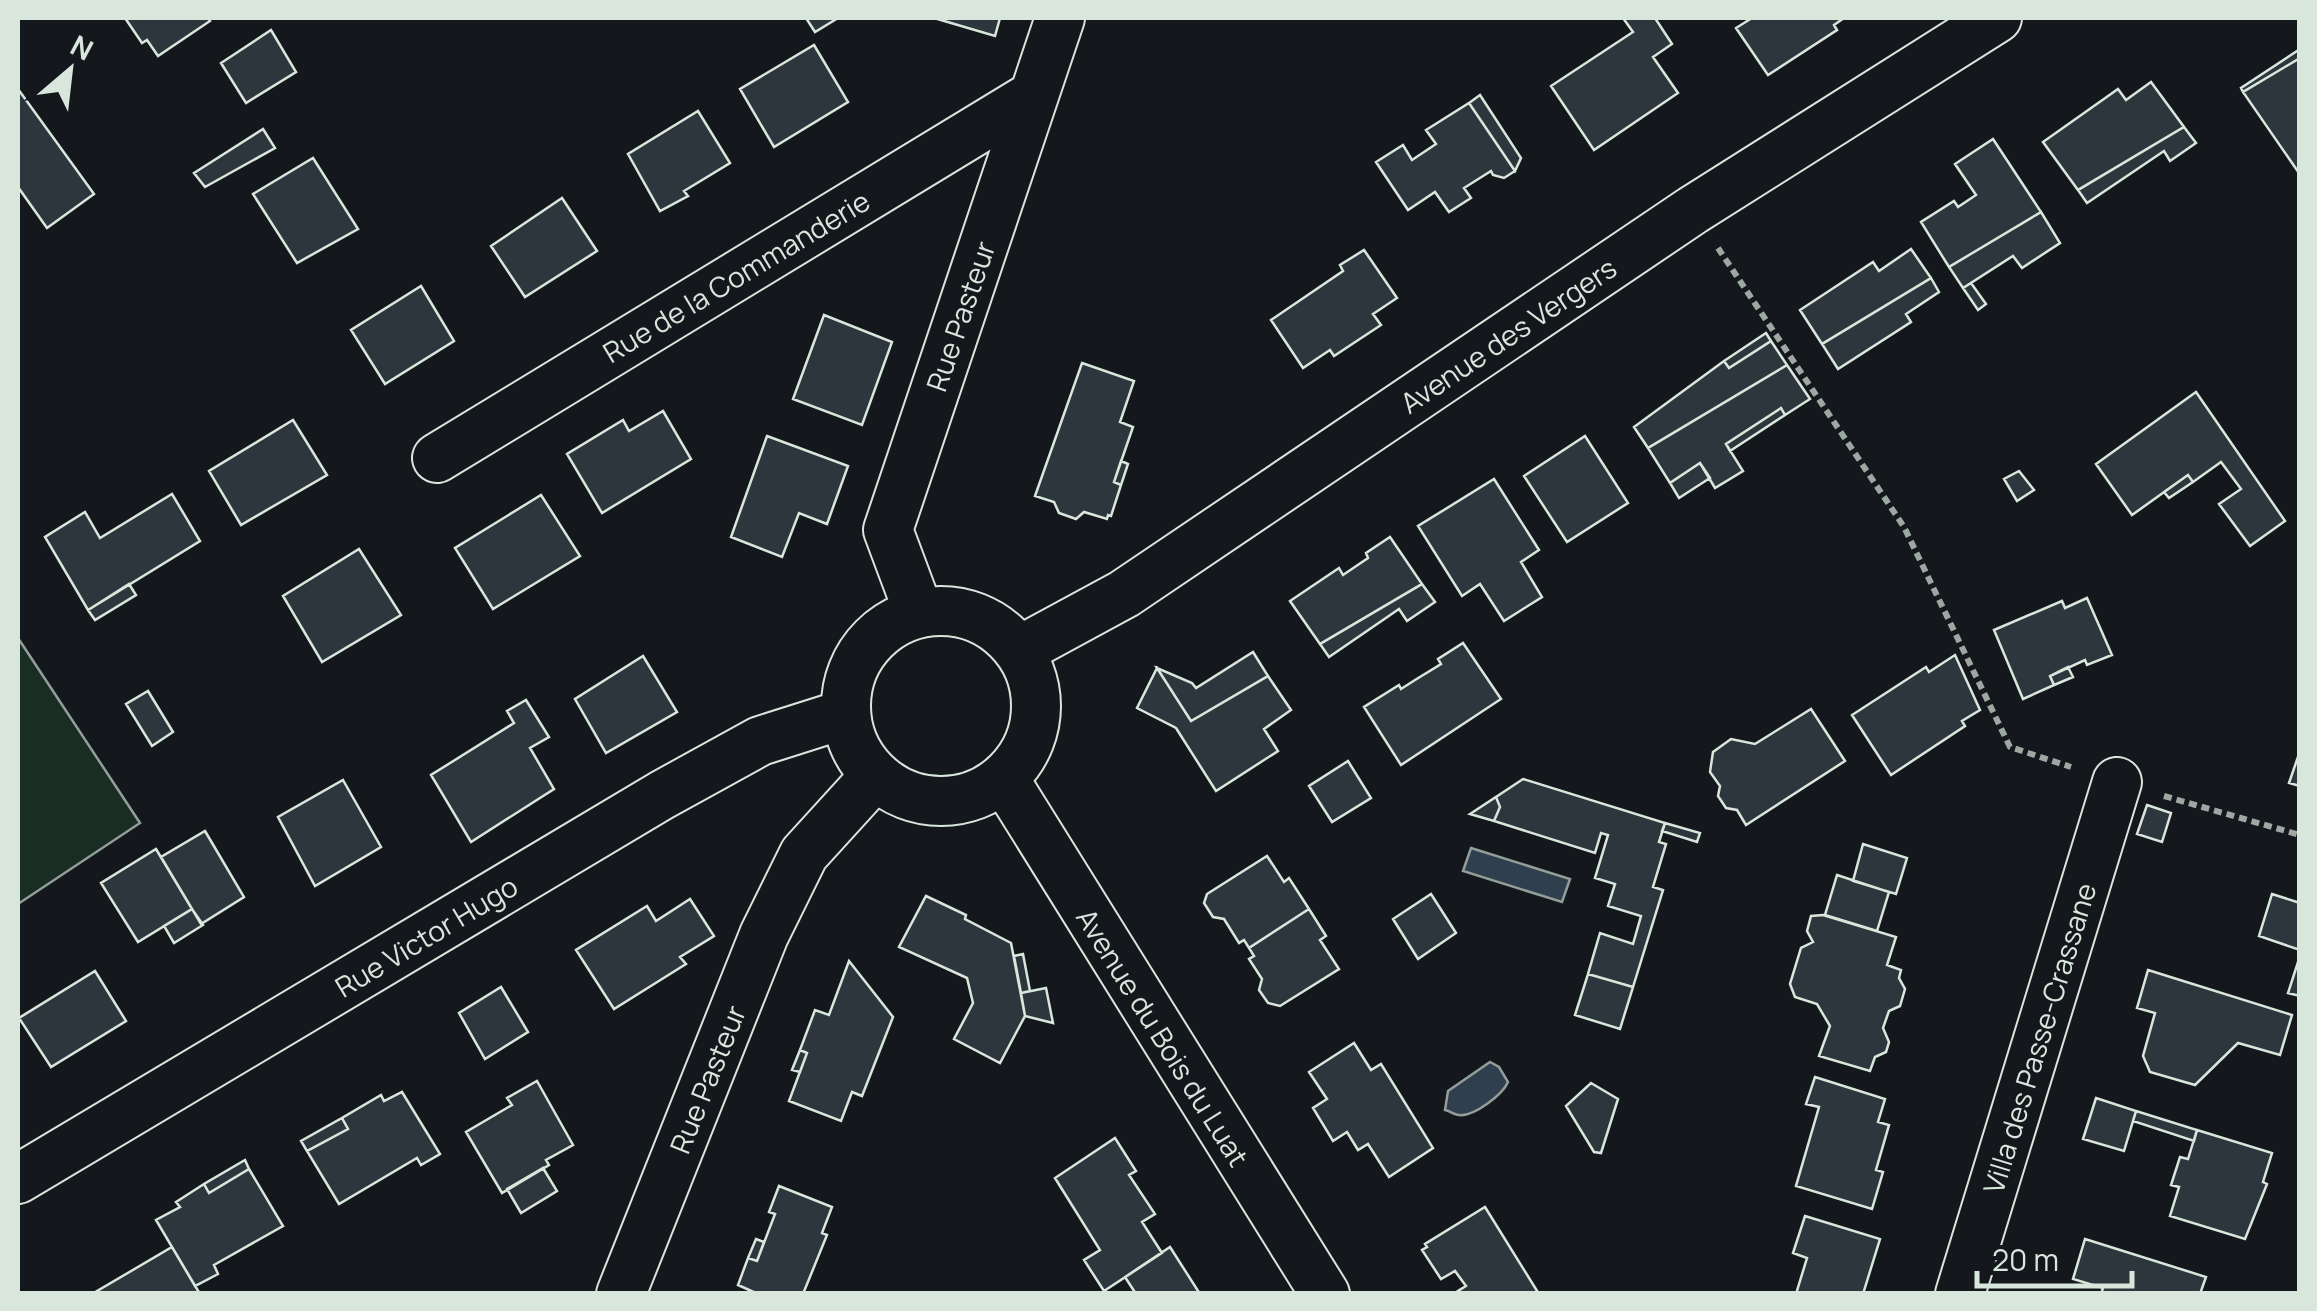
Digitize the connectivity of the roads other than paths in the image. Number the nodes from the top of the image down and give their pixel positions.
1 (1060, 18) edge
2 (1997, 18) edge
3 (1034, 95) junction
4 (437, 458) dead end
5 (918, 613) junction
6 (1018, 651) junction
7 (845, 714) junction
8 (875, 776) junction
9 (1004, 779) junction
10 (2117, 782) road end
11 (18, 1179) edge
12 (621, 1294) edge
13 (1325, 1294) edge
14 (1960, 1294) edge

1 - 3 street, Rue Pasteur
2 - 6 street, Avenue des Vergers
3 - 4 street, Rue de la Commanderie
3 - 5 street, Rue Pasteur
5 - 6 street
5 - 7 street
6 - 9 street
7 - 8 street
7 - 11 street, Rue Victor Hugo
8 - 9 street
8 - 12 street, Rue Pasteur
9 - 13 street, Avenue du Bois du Luat
10 - 14 street, Villa des Passe-Crassane

